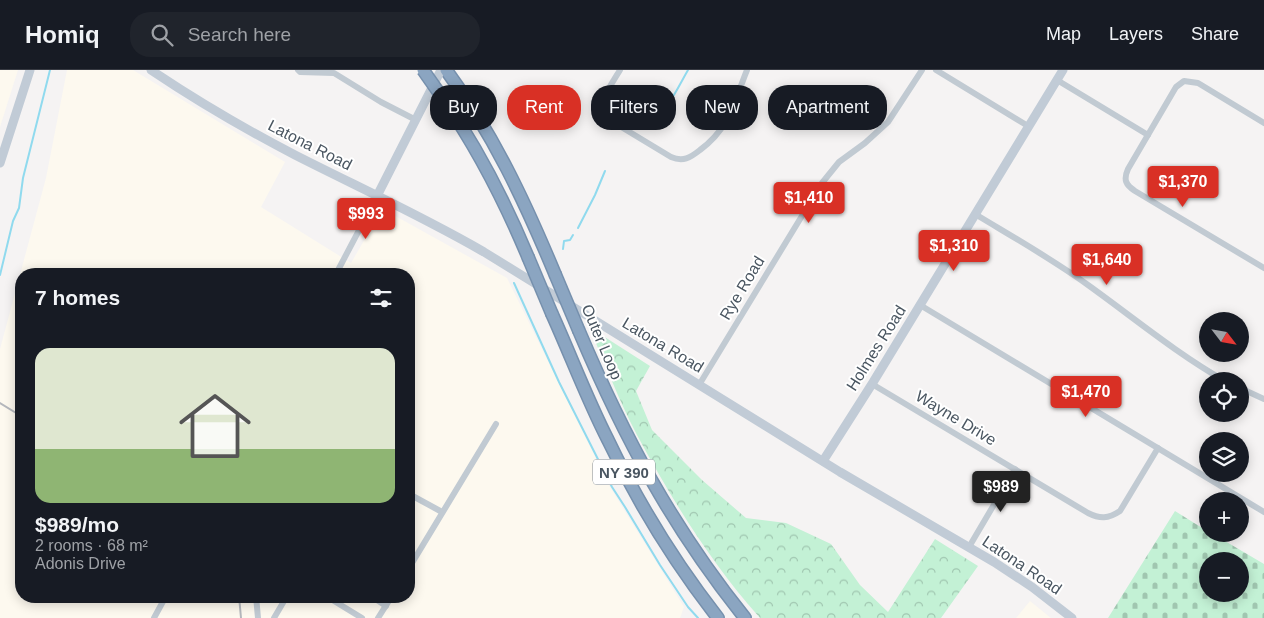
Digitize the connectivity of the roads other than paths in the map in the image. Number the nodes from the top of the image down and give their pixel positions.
1 (30, 70) edge
2 (151, 70) edge
3 (298, 70) edge
4 (423, 70) edge
5 (441, 70) edge
6 (446, 70) edge
7 (620, 70) edge
8 (747, 70) edge
9 (922, 70) edge
10 (936, 70) edge
11 (1063, 70) edge
12 (1057, 80) junction
13 (416, 120) junction
14 (1264, 123) edge
15 (1028, 126) junction
16 (1148, 135) junction
17 (0, 163) edge
18 (377, 196) junction
19 (975, 214) junction
20 (339, 268) edge
21 (1264, 268) edge
22 (920, 305) junction
23 (1211, 372) edge
24 (872, 384) junction
25 (699, 385) junction
26 (1249, 392) edge
27 (1264, 398) edge
28 (496, 424) dead end
29 (1158, 448) junction
30 (823, 461) junction
31 (1015, 469) junction
32 (415, 497) edge
33 (442, 512) junction
34 (1264, 512) edge
35 (968, 547) junction
36 (415, 558) edge
37 (162, 603) edge
38 (257, 603) edge
39 (283, 603) edge
40 (337, 603) edge
41 (382, 603) edge
42 (388, 603) edge
43 (386, 606) junction
44 (154, 618) edge
45 (258, 618) edge
46 (274, 618) edge
47 (362, 618) edge
48 (378, 618) edge
49 (718, 618) edge
50 (745, 618) edge
51 (1072, 618) edge

1 - 17 street
2 - 18 street, Latona Road
3 - 13 street
4 - 49 highway, NY 390, bridge
5 - 13 street
6 - 50 highway, Outer Loop / NY 390, bridge
7 - 8 street
9 - 25 street, Rye Road
10 - 15 street
11 - 12 street, Holmes Road
12 - 15 street, Holmes Road
12 - 16 street
13 - 18 street
14 - 16 street
15 - 19 street, Holmes Road
16 - 21 street
18 - 20 street
18 - 25 street, Latona Road
19 - 22 street, Holmes Road
19 - 23 street
22 - 24 street, Holmes Road
22 - 29 street
24 - 30 street, Holmes Road
24 - 31 street, Wayne Drive
25 - 30 street, Latona Road
26 - 27 street
28 - 33 street
29 - 31 street, Wayne Drive
29 - 34 street
30 - 35 street, Latona Road
31 - 35 street
32 - 33 street
33 - 36 street
35 - 51 street, Latona Road
37 - 44 street
38 - 45 street
39 - 46 street
40 - 47 street
41 - 43 street
42 - 43 street
43 - 48 street

